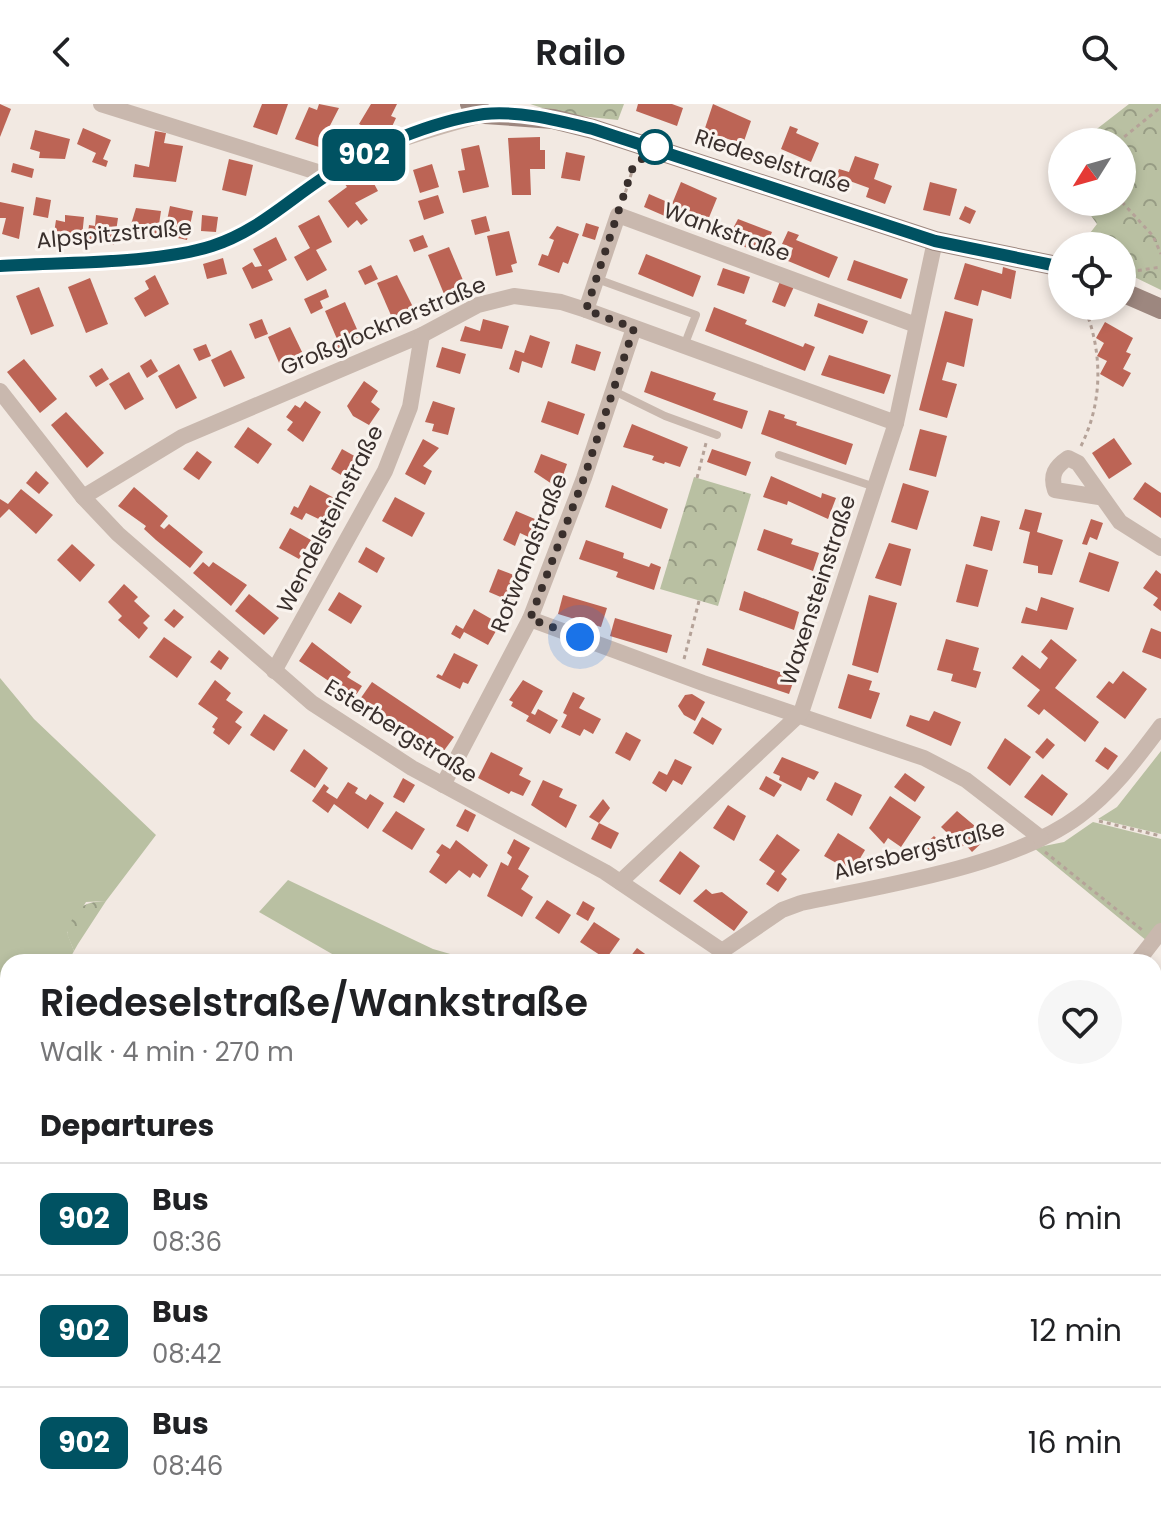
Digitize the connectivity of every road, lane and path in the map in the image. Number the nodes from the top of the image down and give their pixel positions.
1 (101, 104) edge
2 (1161, 107) edge
3 (478, 109) edge
4 (1135, 128) edge
5 (641, 143) junction
6 (327, 175) junction
7 (618, 215) junction
8 (1135, 216) edge
9 (935, 241) junction
10 (1161, 254) edge
11 (1048, 264) edge
12 (0, 266) edge
13 (1161, 267) edge
14 (1136, 271) edge
15 (596, 279) junction
16 (1136, 298) edge
17 (1161, 309) edge
18 (586, 310) junction
19 (1090, 320) edge
20 (916, 325) junction
21 (634, 328) junction
22 (422, 335) junction
23 (684, 347) junction
24 (0, 391) edge
25 (613, 391) junction
26 (896, 423) junction
27 (712, 434) joint
28 (779, 455) dead end
29 (1074, 460) junction
30 (697, 478) dead end
31 (875, 487) junction
32 (83, 497) junction
33 (1099, 497) junction
34 (1161, 548) edge
35 (699, 601) dead end
36 (530, 619) junction
37 (274, 671) junction
38 (680, 674) junction
39 (801, 713) junction
40 (1161, 726) edge
41 (443, 785) junction
42 (1080, 816) junction
43 (1161, 836) edge
44 (1037, 840) junction
45 (620, 882) junction
46 (1158, 936) edge
47 (722, 951) junction
48 (718, 954) edge
49 (1143, 954) edge

1 - 6 street
2 - 4 path
3 - 5 street, Riedeselstraße
3 - 6 street, Alpspitzstraße
5 - 7 path
5 - 9 street, Riedeselstraße
6 - 12 street, Alpspitzstraße
7 - 15 street
7 - 20 street, Wankstraße
8 - 10 path
9 - 11 street, Riedeselstraße
9 - 20 street, Waxensteinstraße
13 - 14 path
15 - 18 street
15 - 23 lane
16 - 17 street
18 - 21 street, Großglocknerstraße
18 - 22 street, Großglocknerstraße
19 - 29 path
20 - 26 street, Waxensteinstraße
21 - 23 street, Großglocknerstraße
21 - 25 street, Rotwandstraße
22 - 32 street, Großglocknerstraße
22 - 37 street, Wendelsteinstraße
23 - 26 street, Großglocknerstraße
24 - 32 street, Esterbergstraße
25 - 27 lane
25 - 36 street, Rotwandstraße
26 - 31 street, Waxensteinstraße
27 - 30 path
28 - 31 lane
29 - 33 street
29 - 33 street
31 - 39 street, Waxensteinstraße
32 - 37 street, Esterbergstraße
33 - 34 street
35 - 38 path
36 - 38 street
36 - 41 street, Rotwandstraße
37 - 41 street, Esterbergstraße
38 - 39 street
39 - 44 street
39 - 45 street, Waxensteinstraße
40 - 42 street, Alersbergstraße
41 - 45 street, Esterbergstraße
42 - 43 path
42 - 44 street, Alersbergstraße
44 - 46 path
44 - 47 street, Alersbergstraße
45 - 47 street, Esterbergstraße
46 - 49 street
47 - 48 lane, Alersbergstraße

